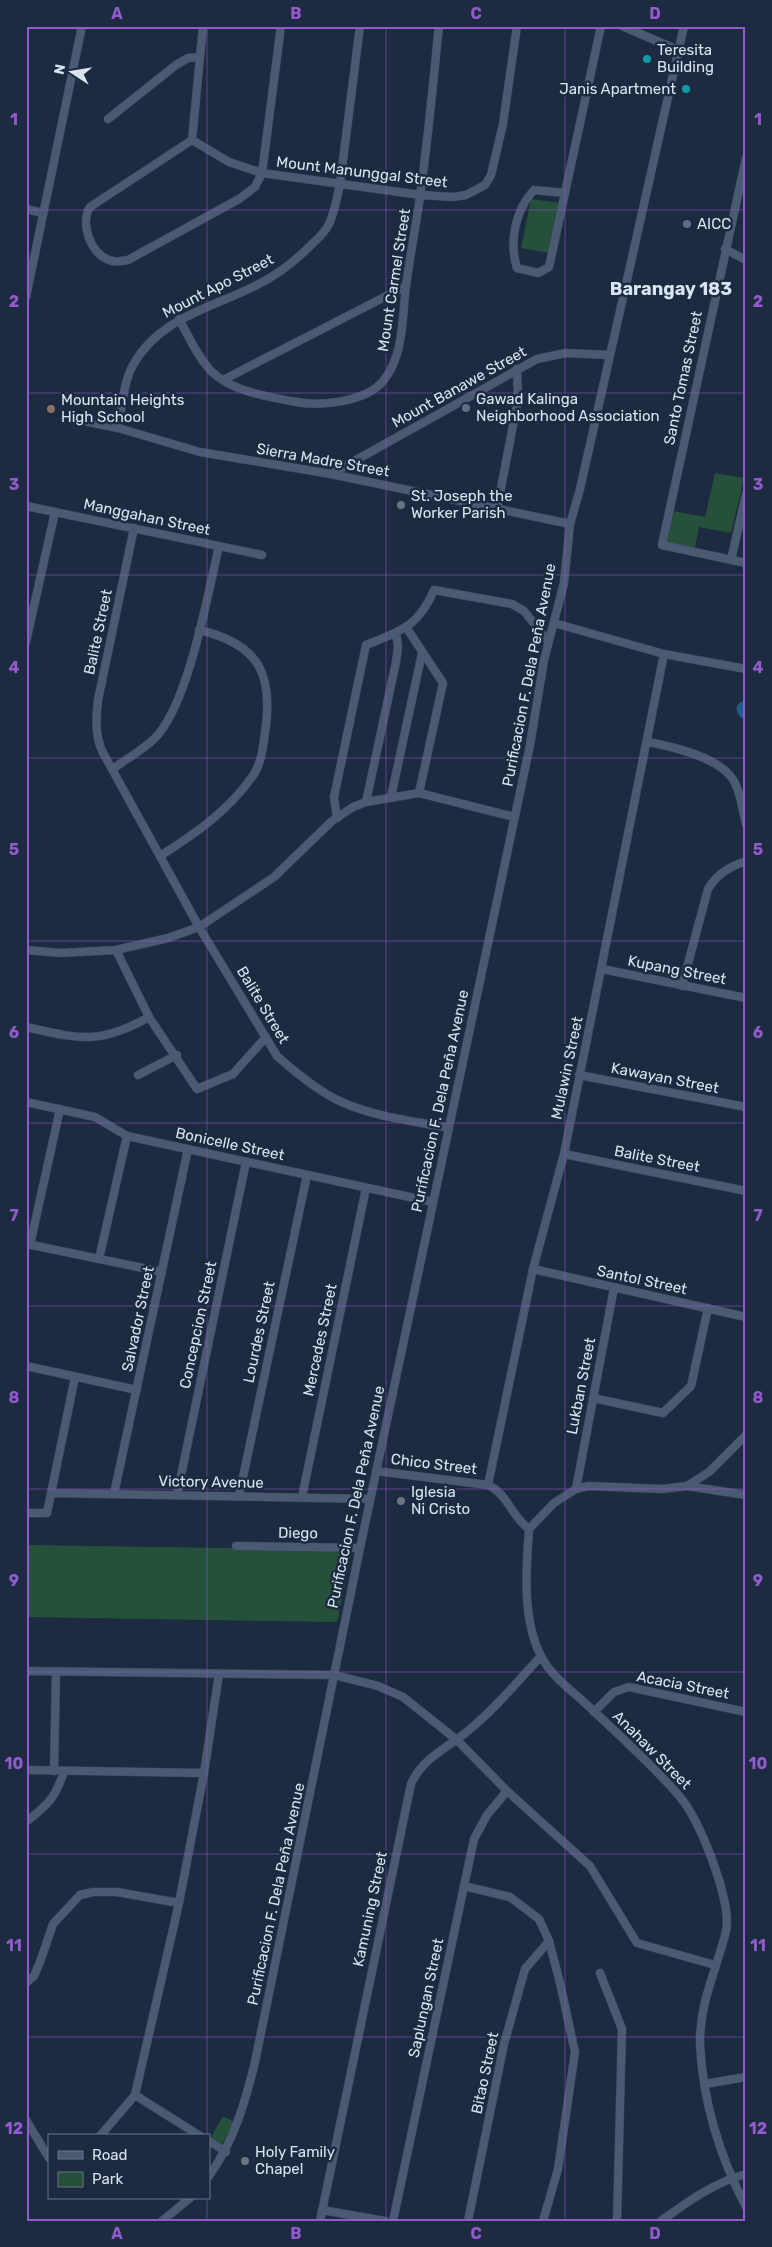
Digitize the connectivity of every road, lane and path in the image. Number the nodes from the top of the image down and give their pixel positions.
1 (82, 26) edge
2 (203, 26) edge
3 (281, 26) edge
4 (360, 26) edge
5 (439, 26) edge
6 (516, 26) edge
7 (601, 26) edge
8 (622, 26) edge
9 (684, 26) edge
10 (678, 50) junction
11 (199, 57) junction
12 (108, 119) dead end
13 (192, 140) junction
14 (746, 158) edge
15 (744, 171) edge
16 (262, 173) junction
17 (340, 184) junction
18 (565, 193) junction
19 (421, 195) junction
20 (26, 209) edge
21 (44, 213) junction
22 (725, 249) junction
23 (746, 260) edge
24 (406, 286) junction
25 (26, 297) edge
26 (179, 319) junction
27 (609, 355) junction
28 (517, 369) junction
29 (223, 380) junction
30 (74, 419) dead end
31 (118, 428) junction
32 (331, 474) junction
33 (746, 494) edge
34 (26, 506) edge
35 (498, 509) junction
36 (55, 512) junction
37 (570, 524) junction
38 (134, 528) junction
39 (219, 546) junction
40 (262, 555) dead end
41 (731, 560) junction
42 (746, 563) edge
43 (554, 623) junction
44 (406, 627) junction
45 (199, 630) junction
46 (396, 633) junction
47 (548, 641) junction
48 (26, 642) edge
49 (422, 653) junction
50 (664, 654) junction
51 (746, 669) edge
52 (648, 742) junction
53 (113, 768) junction
54 (419, 793) junction
55 (390, 797) junction
56 (366, 802) junction
57 (514, 817) junction
58 (337, 818) junction
59 (746, 824) edge
60 (160, 856) junction
61 (746, 861) edge
62 (199, 927) junction
63 (26, 950) edge
64 (116, 950) junction
65 (602, 969) junction
66 (682, 986) junction
67 (746, 998) edge
68 (149, 1017) junction
69 (26, 1027) edge
70 (266, 1038) junction
71 (176, 1055) junction
72 (138, 1075) dead end
73 (579, 1075) junction
74 (26, 1102) edge
75 (746, 1107) edge
76 (60, 1109) junction
77 (449, 1128) junction
78 (126, 1136) junction
79 (188, 1149) junction
80 (564, 1154) junction
81 (246, 1162) junction
82 (307, 1175) junction
83 (366, 1188) junction
84 (746, 1191) edge
85 (433, 1202) junction
86 (28, 1244) edge
87 (99, 1259) junction
88 (533, 1269) junction
89 (162, 1272) junction
90 (614, 1288) junction
91 (708, 1308) junction
92 (746, 1317) edge
93 (26, 1366) edge
94 (75, 1377) junction
95 (137, 1390) junction
96 (593, 1398) junction
97 (746, 1434) edge
98 (376, 1471) junction
99 (488, 1485) junction
100 (687, 1486) junction
101 (576, 1489) junction
102 (51, 1493) junction
103 (114, 1494) junction
104 (177, 1495) junction
105 (746, 1495) edge
106 (239, 1496) junction
107 (302, 1497) junction
108 (370, 1499) junction
109 (26, 1513) edge
110 (529, 1529) junction
111 (236, 1546) dead end
112 (360, 1548) junction
113 (541, 1656) junction
114 (26, 1671) edge
115 (56, 1672) junction
116 (219, 1674) junction
117 (334, 1675) junction
118 (594, 1712) junction
119 (746, 1712) edge
120 (457, 1740) junction
121 (26, 1770) edge
122 (54, 1771) junction
123 (64, 1771) junction
124 (204, 1773) junction
125 (507, 1791) junction
126 (26, 1822) edge
127 (464, 1886) junction
128 (180, 1903) junction
129 (549, 1941) junction
130 (715, 1965) junction
131 (600, 1973) dead end
132 (26, 1983) edge
133 (746, 2077) edge
134 (705, 2084) junction
135 (135, 2095) junction
136 (26, 2120) edge
137 (102, 2134) edge
138 (197, 2134) edge
139 (210, 2142) edge
140 (226, 2152) junction
141 (48, 2156) edge
142 (746, 2174) edge
143 (210, 2175) edge
144 (731, 2178) junction
145 (188, 2200) edge
146 (746, 2207) edge
147 (322, 2210) junction
148 (165, 2220) edge
149 (320, 2221) edge
150 (385, 2221) edge
151 (393, 2221) edge
152 (468, 2221) edge
153 (543, 2221) edge
154 (617, 2221) edge
155 (662, 2221) edge

1 - 21 street
2 - 11 street
3 - 16 street
4 - 17 street, Mount Apo Street
5 - 19 street, Mount Carmel Street
6 - 19 street, Mount Manunggal Street
7 - 18 street
8 - 10 street
9 - 10 street, Purificacion F. Dela Peña Avenue
10 - 27 street, Purificacion F. Dela Peña Avenue
11 - 12 street
11 - 13 street
13 - 16 street, Mount Manunggal Street
13 - 16 street
14 - 15 street, Santo Tomas Street
15 - 22 street, Santo Tomas Street
16 - 17 street, Mount Manunggal Street
17 - 19 street, Mount Manunggal Street
17 - 26 street, Mount Apo Street
18 - 18 street
19 - 24 street, Mount Carmel Street
20 - 21 street
21 - 25 street
22 - 23 street
22 - 41 street, Santo Tomas Street
24 - 29 street
24 - 29 street, Mount Carmel Street
26 - 29 street, Mount Carmel Street
26 - 31 street, Mount Apo Street
27 - 28 street, Mount Banawe Street
27 - 37 street, Purificacion F. Dela Peña Avenue
28 - 32 street, Mount Banawe Street
28 - 35 street
30 - 31 street, Sierra Madre Street
31 - 32 street, Sierra Madre Street
32 - 35 street, Sierra Madre Street
33 - 41 street
34 - 36 street, Manggahan Street
35 - 37 street, Sierra Madre Street
36 - 38 street, Manggahan Street
36 - 48 street
37 - 43 street, Purificacion F. Dela Peña Avenue
38 - 39 street, Manggahan Street
38 - 53 street, Balite Street
39 - 40 street, Manggahan Street
39 - 45 street
41 - 42 street
43 - 47 street, Purificacion F. Dela Peña Avenue
43 - 50 street
44 - 46 street
44 - 47 street
44 - 49 street
45 - 53 street
45 - 60 street
46 - 56 street
46 - 58 street
47 - 57 street, Purificacion F. Dela Peña Avenue
49 - 54 street
49 - 55 street
50 - 51 street
50 - 52 street, Mulawin Street
52 - 59 street
52 - 65 street, Mulawin Street
53 - 60 street, Balite Street
54 - 55 street
54 - 57 street
55 - 56 street
56 - 58 street
57 - 77 street, Purificacion F. Dela Peña Avenue
58 - 62 street
60 - 62 street, Balite Street
61 - 66 street
62 - 64 street
62 - 70 street, Balite Street
63 - 64 street
64 - 68 street
65 - 66 street, Kupang Street
65 - 73 street, Mulawin Street
66 - 67 street, Kupang Street
68 - 69 street
68 - 71 street
70 - 71 street
70 - 77 street, Balite Street
71 - 72 street
73 - 75 street, Kawayan Street
73 - 80 street, Mulawin Street
74 - 76 street, Bonicelle Street
76 - 78 street, Bonicelle Street
76 - 86 street
77 - 85 street, Purificacion F. Dela Peña Avenue
78 - 79 street, Bonicelle Street
78 - 87 street
79 - 81 street, Bonicelle Street
79 - 89 street, Salvador Street
80 - 84 street, Balite Street
80 - 88 street, Mulawin Street
81 - 82 street, Bonicelle Street
81 - 104 street, Concepcion Street
82 - 83 street, Bonicelle Street
82 - 106 street, Lourdes Street
83 - 85 street, Bonicelle Street
83 - 107 street, Mercedes Street
85 - 98 street, Purificacion F. Dela Peña Avenue
86 - 87 street
87 - 89 street
88 - 90 street, Santol Street
88 - 99 street, Mulawin Street
89 - 95 street, Salvador Street
90 - 91 street, Santol Street
90 - 96 street, Lukban Street
91 - 92 street, Santol Street
91 - 96 street
93 - 94 street
94 - 95 street
94 - 102 street
95 - 103 street, Salvador Street
96 - 101 street, Lukban Street
97 - 100 street
98 - 99 street, Chico Street
98 - 108 street, Purificacion F. Dela Peña Avenue
99 - 110 street, Chico Street
100 - 101 street
100 - 105 street
101 - 110 street
102 - 103 street, Victory Avenue
102 - 109 street
103 - 104 street, Victory Avenue
104 - 106 street, Victory Avenue
106 - 107 street, Victory Avenue
107 - 108 street, Victory Avenue
108 - 112 street, Purificacion F. Dela Peña Avenue
110 - 113 street, Anahaw Street
111 - 112 street, Diego
112 - 117 street, Purificacion F. Dela Peña Avenue
113 - 118 street, Anahaw Street
113 - 120 street, Kamuning Street
114 - 115 street
115 - 116 street
115 - 122 street
116 - 117 street
116 - 124 street
117 - 120 street
117 - 140 street, Purificacion F. Dela Peña Avenue
118 - 119 street, Acacia Street
118 - 130 street, Anahaw Street
120 - 125 street
120 - 147 street, Kamuning Street
121 - 122 street
122 - 123 street
123 - 124 street
123 - 126 street
124 - 128 street
125 - 127 street, Saplungan Street
125 - 130 street
127 - 129 street
127 - 151 street, Saplungan Street
128 - 132 street
128 - 135 street
129 - 152 street, Bitao Street
129 - 153 street
130 - 134 street, Anahaw Street
131 - 154 street
133 - 134 street
134 - 144 street, Anahaw Street
135 - 137 street
135 - 138 street
136 - 141 street
139 - 140 street
140 - 143 street, Purificacion F. Dela Peña Avenue
142 - 144 street
144 - 146 street, Anahaw Street
144 - 155 street
145 - 148 street
147 - 149 street, Kamuning Street
147 - 150 street

